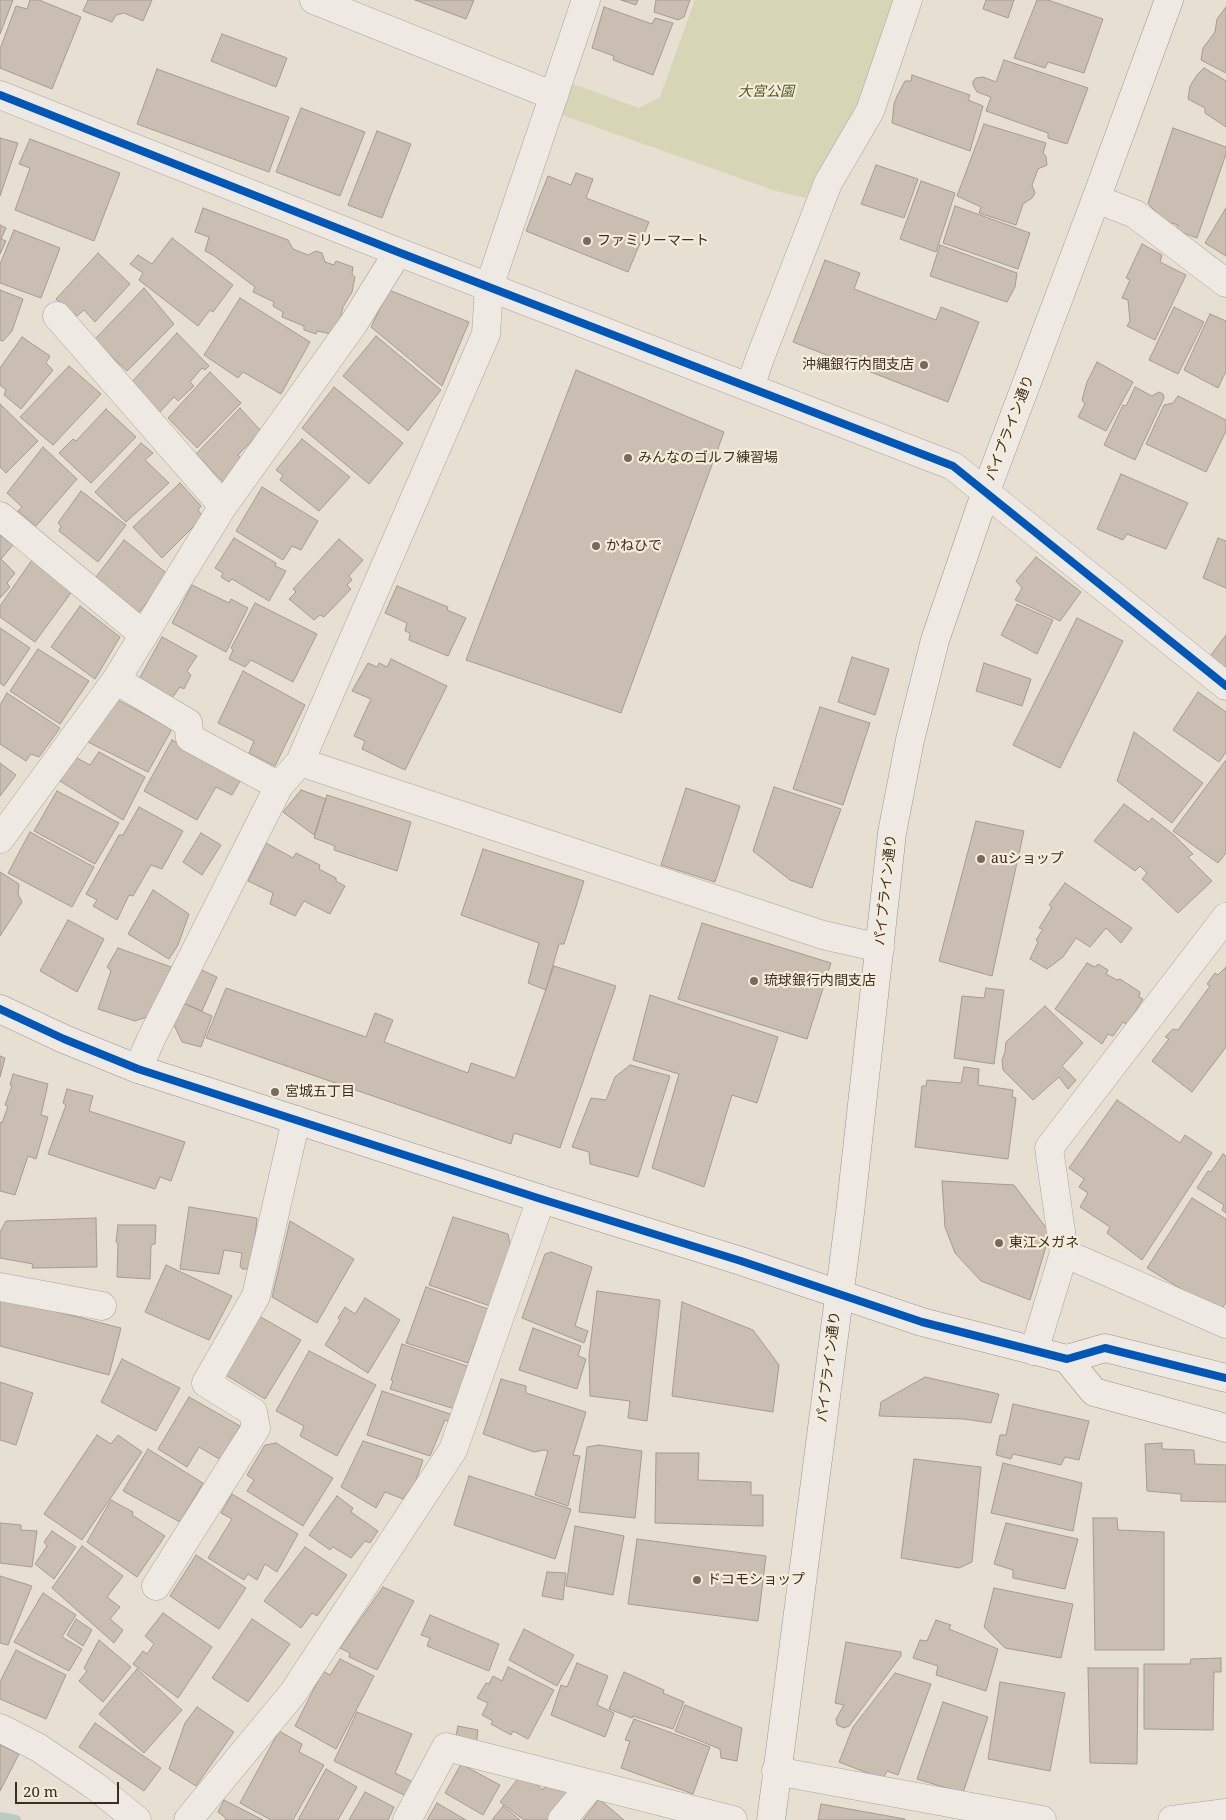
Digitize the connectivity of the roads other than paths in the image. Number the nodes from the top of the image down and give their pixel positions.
1 (314, 0) edge
2 (586, 0) edge
3 (908, 0) edge
4 (1169, 0) edge
5 (0, 95) edge
6 (554, 96) junction
7 (1096, 199) junction
8 (398, 252) junction
9 (1226, 283) edge
10 (489, 287) junction
11 (57, 316) dead end
12 (750, 387) junction
13 (986, 491) junction
14 (223, 506) junction
15 (0, 516) edge
16 (144, 635) junction
17 (116, 680) junction
18 (1226, 686) edge
19 (300, 762) junction
20 (279, 786) junction
21 (0, 839) edge
22 (1226, 917) edge
23 (880, 948) junction
24 (0, 1009) edge
25 (138, 1069) junction
26 (296, 1120) junction
27 (540, 1199) junction
28 (1064, 1253) junction
29 (0, 1286) edge
30 (839, 1294) junction
31 (102, 1306) dead end
32 (1226, 1324) edge
33 (1034, 1351) junction
34 (1067, 1359) junction
35 (1226, 1378) edge
36 (1226, 1428) edge
37 (156, 1586) dead end
38 (0, 1728) edge
39 (776, 1770) junction
40 (592, 1784) junction
41 (1226, 1813) edge
42 (137, 1820) edge
43 (188, 1820) edge
44 (407, 1820) edge
45 (562, 1820) edge
46 (733, 1820) edge
47 (771, 1820) edge
48 (1042, 1820) edge
49 (1172, 1820) edge

1 - 6 street
2 - 6 street
3 - 12 street
4 - 7 street, パイプライン通り
5 - 8 street
6 - 10 street
7 - 9 street
7 - 13 street, パイプライン通り
8 - 10 street
8 - 14 street
10 - 12 street
10 - 19 street
11 - 14 street
12 - 13 street
13 - 18 street
13 - 23 street, パイプライン通り
14 - 16 street
15 - 16 street
16 - 17 street
17 - 20 street
17 - 21 street
19 - 20 street
19 - 23 street
20 - 25 street
22 - 28 street
23 - 30 street, パイプライン通り
24 - 25 street
25 - 26 street
26 - 27 street
26 - 37 street
27 - 30 street
27 - 43 street
28 - 32 street
28 - 33 street
29 - 31 street
30 - 33 street
30 - 39 street, パイプライン通り
33 - 34 street
34 - 35 street
34 - 36 street
38 - 42 street
39 - 47 street, パイプライン通り
39 - 48 street
40 - 44 street
40 - 45 street
40 - 46 street
41 - 49 street

